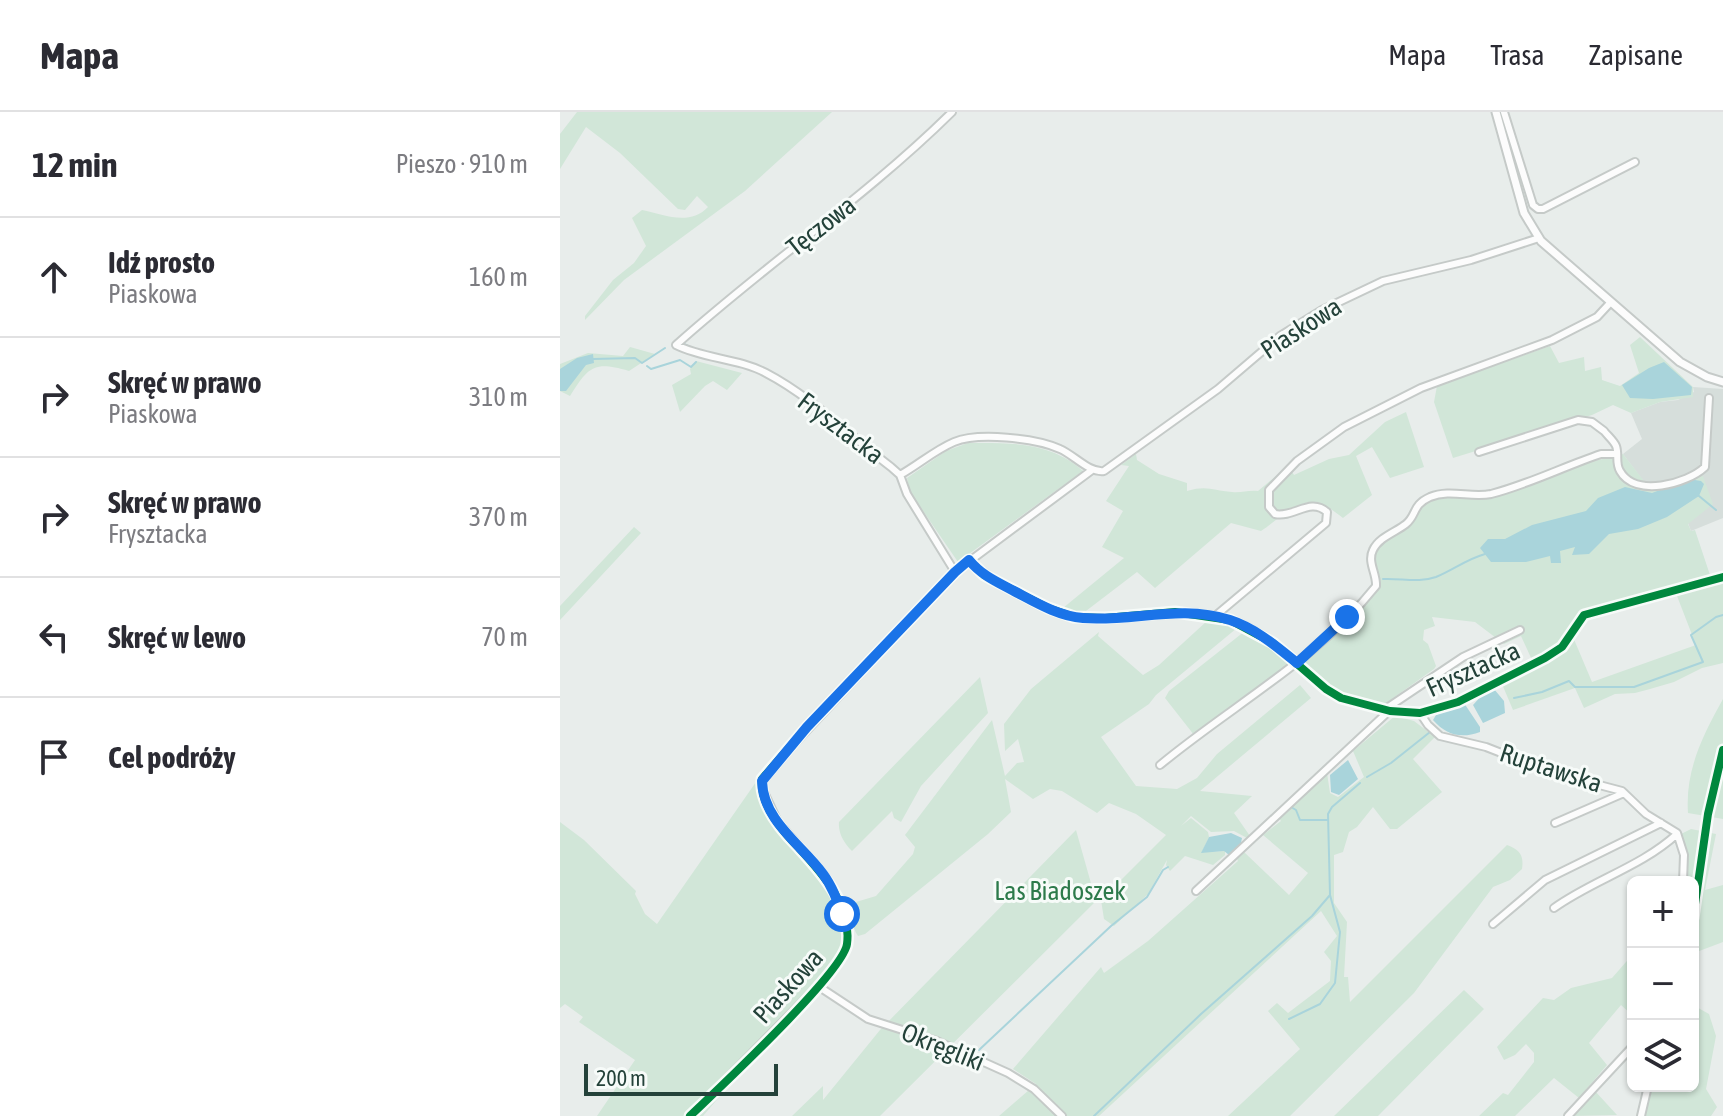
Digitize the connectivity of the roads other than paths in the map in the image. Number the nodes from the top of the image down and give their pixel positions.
1 (952, 112) edge
2 (1496, 112) edge
3 (1504, 112) edge
4 (1635, 162) dead end
5 (1539, 238) junction
6 (1610, 303) junction
7 (676, 345) joint
8 (1723, 382) edge
9 (1709, 398) dead end
10 (1479, 452) dead end
11 (1617, 454) junction
12 (1092, 470) junction
13 (900, 475) junction
14 (969, 560) junction
15 (955, 572) junction
16 (1723, 577) edge
17 (1214, 617) junction
18 (1520, 630) dead end
19 (1297, 663) junction
20 (1387, 710) junction
21 (1420, 713) junction
22 (1160, 765) dead end
23 (1624, 793) junction
24 (1555, 823) dead end
25 (1661, 823) junction
26 (1677, 834) junction
27 (1683, 876) edge
28 (1196, 891) dead end
29 (1554, 908) dead end
30 (1493, 924) dead end
31 (818, 986) junction
32 (1627, 1052) edge
33 (1647, 1092) edge
34 (690, 1116) edge
35 (1062, 1116) edge
36 (1568, 1116) edge
37 (1641, 1116) edge

1 - 7 street, Tęczowa
2 - 5 street
3 - 4 street
5 - 6 street
5 - 12 street, Piaskowa
6 - 8 street
6 - 17 street
7 - 13 street, Frysztacka
9 - 11 street
10 - 11 street
11 - 19 street
12 - 13 street
12 - 14 street, Piaskowa
13 - 15 street, Frysztacka
14 - 15 street, Piaskowa
14 - 17 street, Frysztacka
15 - 31 street, Piaskowa
16 - 21 street, Frysztacka
17 - 19 street, Frysztacka
18 - 20 street
19 - 20 street, Frysztacka
19 - 22 street
20 - 21 street, Frysztacka
20 - 28 street
21 - 23 street, Ruptawska
23 - 24 street
23 - 25 street, Ruptawska
25 - 26 street, Ruptawska
25 - 30 street
26 - 27 street
26 - 29 street
31 - 34 street, Piaskowa
31 - 35 street, Okręgliki
32 - 36 street
33 - 37 street

